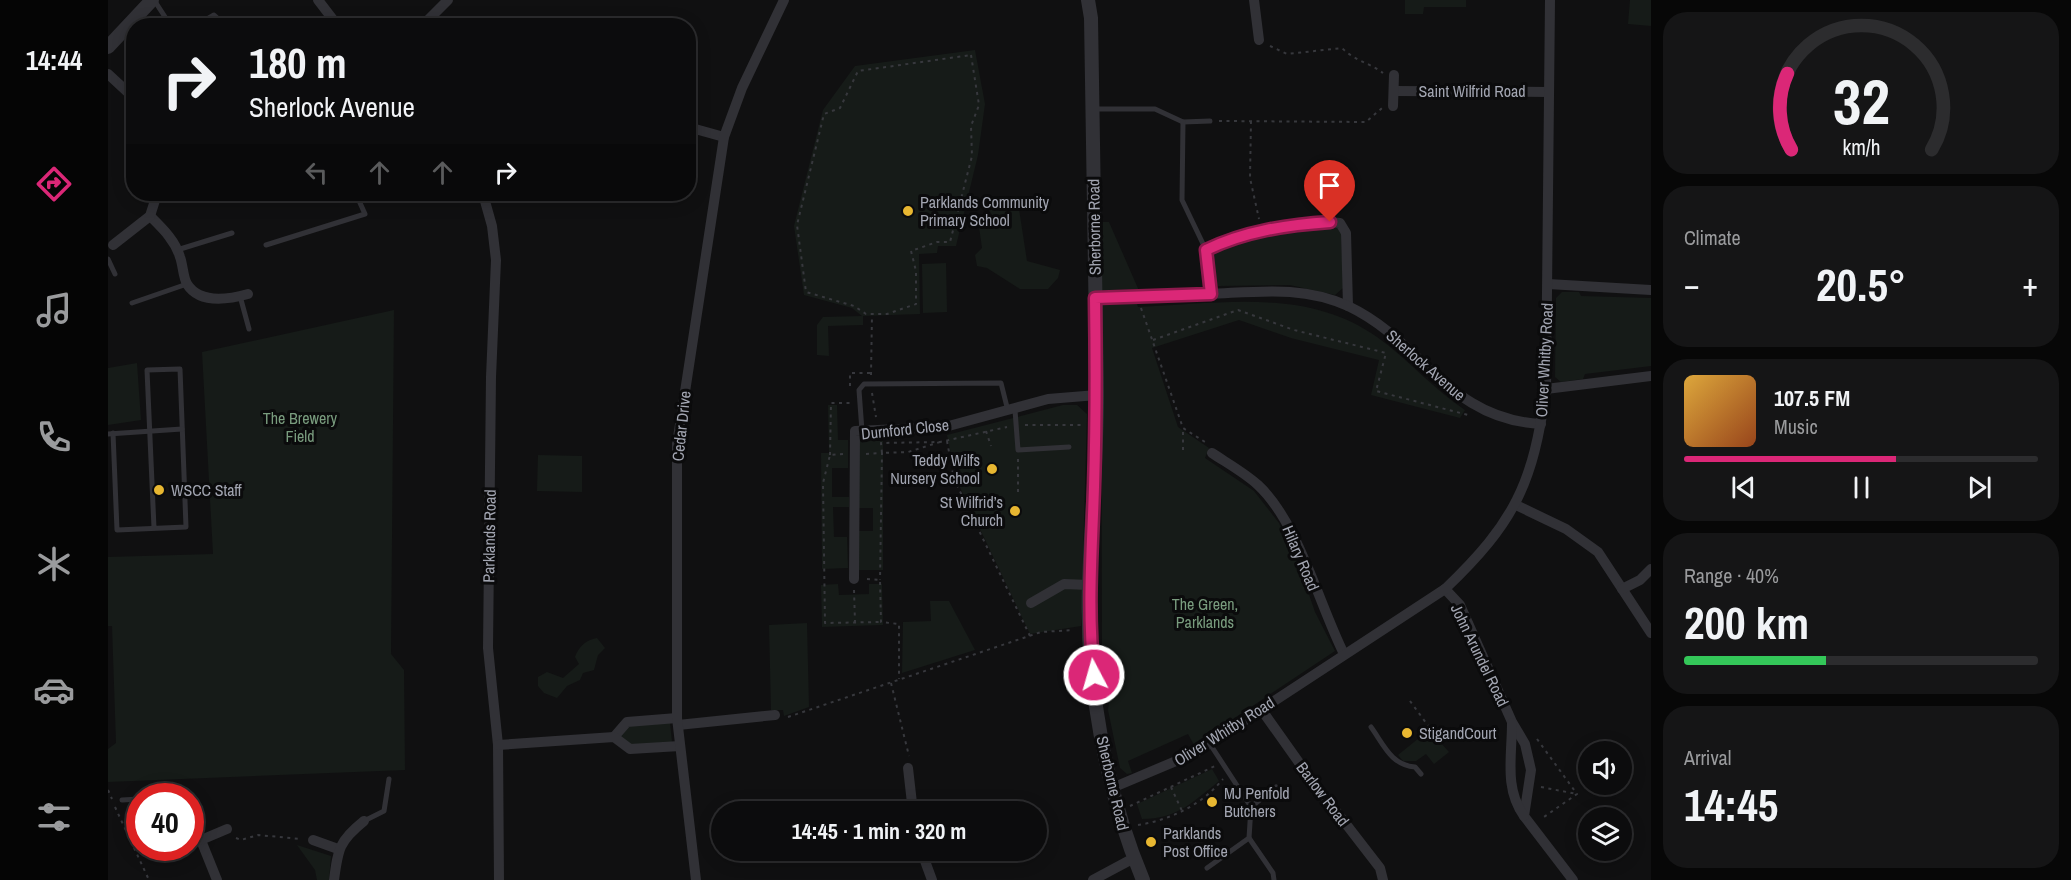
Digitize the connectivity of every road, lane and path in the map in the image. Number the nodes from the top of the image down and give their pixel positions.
1 (153, 0) edge
2 (318, 0) edge
3 (448, 0) edge
4 (784, 0) edge
5 (1088, 0) edge
6 (1254, 0) edge
7 (1550, 0) edge
8 (136, 18) edge
9 (166, 18) edge
10 (332, 18) edge
11 (430, 18) edge
12 (126, 28) edge
13 (1259, 40) joint
14 (108, 47) edge
15 (108, 74) edge
16 (1394, 75) joint
17 (126, 91) edge
18 (1394, 91) junction
19 (1550, 92) junction
20 (1393, 106) joint
21 (1092, 109) junction
22 (1210, 120) joint
23 (1251, 121) junction
24 (1183, 122) junction
25 (696, 129) edge
26 (724, 137) junction
27 (155, 201) edge
28 (359, 201) edge
29 (485, 201) edge
30 (150, 216) junction
31 (1261, 230) junction
32 (232, 232) dead end
33 (266, 245) dead end
34 (111, 247) edge
35 (177, 250) junction
36 (1206, 250) junction
37 (108, 259) edge
38 (115, 274) dead end
39 (187, 284) junction
40 (1548, 284) junction
41 (1651, 290) edge
42 (1211, 294) junction
43 (244, 295) joint
44 (1138, 296) junction
45 (1095, 298) junction
46 (132, 303) dead end
47 (916, 304) joint
48 (1348, 306) junction
49 (249, 329) dead end
50 (1153, 340) junction
51 (871, 373) dead end
52 (1651, 376) edge
53 (1546, 389) junction
54 (1097, 395) junction
55 (1474, 406) junction
56 (1012, 410) junction
57 (1541, 424) junction
58 (1016, 425) junction
59 (1184, 428) junction
60 (182, 429) junction
61 (150, 431) junction
62 (862, 431) junction
63 (986, 431) junction
64 (111, 434) edge
65 (1084, 435) dead end
66 (947, 441) junction
67 (940, 442) junction
68 (991, 446) dead end
69 (1068, 447) dead end
70 (1017, 450) junction
71 (1183, 450) dead end
72 (1212, 453) joint
73 (830, 455) dead end
74 (1018, 495) dead end
75 (1516, 505) junction
76 (154, 528) junction
77 (1651, 568) edge
78 (854, 579) junction
79 (1089, 585) junction
80 (1445, 589) junction
81 (1622, 589) junction
82 (1031, 603) dead end
83 (855, 622) dead end
84 (1089, 629) junction
85 (1651, 633) edge
86 (1030, 636) junction
87 (1344, 654) junction
88 (899, 679) junction
89 (891, 683) junction
90 (1410, 701) dead end
91 (1261, 709) junction
92 (775, 715) joint
93 (678, 722) junction
94 (1512, 722) junction
95 (1371, 727) dead end
96 (1532, 732) dead end
97 (614, 737) junction
98 (1440, 742) dead end
99 (1210, 744) junction
100 (498, 745) junction
101 (680, 746) junction
102 (1222, 762) junction
103 (908, 768) joint
104 (1229, 773) junction
105 (1420, 774) dead end
106 (389, 779) dead end
107 (1530, 784) junction
108 (1171, 787) junction
109 (1276, 787) dead end
110 (1112, 788) junction
111 (108, 790) edge
112 (1577, 794) junction
113 (122, 800) dead end
114 (126, 800) edge
115 (912, 801) edge
116 (1251, 807) junction
117 (1118, 812) junction
118 (1182, 812) junction
119 (1524, 816) junction
120 (364, 821) joint
121 (1531, 826) junction
122 (1123, 828) junction
123 (227, 829) joint
124 (1249, 838) junction
125 (204, 839) edge
126 (313, 840) joint
127 (204, 848) edge
128 (338, 849) junction
129 (1134, 858) junction
130 (925, 861) edge
131 (1207, 868) dead end
132 (149, 880) edge
133 (217, 880) edge
134 (334, 880) edge
135 (499, 880) edge
136 (696, 880) edge
137 (932, 880) edge
138 (1093, 880) edge
139 (1143, 880) edge
140 (1275, 880) edge
141 (1383, 880) edge
142 (1573, 880) edge

1 - 8 street
1 - 9 lane
2 - 10 street
3 - 11 street
4 - 26 street, Cedar Drive
5 - 21 street, Sherborne Road
6 - 13 street
7 - 19 street, Oliver Whitby Road
12 - 14 street
13 - 16 path
15 - 17 street
16 - 18 street
18 - 19 street, Saint Wilfrid Road
18 - 20 street
19 - 40 street, Oliver Whitby Road
20 - 23 path
21 - 24 lane
21 - 45 street, Sherborne Road
22 - 23 path
22 - 24 lane
23 - 31 path
24 - 36 lane
25 - 26 street
26 - 93 street, Cedar Drive
27 - 30 street
28 - 33 lane
29 - 100 street, Parklands Road
30 - 34 street
30 - 35 street
31 - 36 street
31 - 48 street
32 - 35 lane
35 - 39 street
36 - 42 street
37 - 38 lane
39 - 43 street
39 - 46 lane
40 - 41 street
40 - 53 street, Oliver Whitby Road
42 - 44 street, Sherlock Avenue
42 - 48 street, Sherlock Avenue
43 - 49 lane
44 - 45 street, Sherlock Avenue
44 - 50 path
45 - 54 street, Sherborne Road
47 - 47 path
48 - 55 street, Sherlock Avenue
50 - 55 path
50 - 59 path
51 - 73 path
52 - 53 street
53 - 57 street, Oliver Whitby Road
54 - 56 street, Durnford Close
54 - 79 street, Sherborne Road
55 - 57 street, Sherlock Avenue
56 - 58 lane
56 - 62 street, Durnford Close
56 - 62 lane
57 - 75 street, Oliver Whitby Road
58 - 63 path
58 - 65 path
58 - 70 lane
59 - 71 path
59 - 72 path
60 - 61 lane
60 - 61 lane
60 - 76 lane
61 - 64 lane
61 - 76 lane
62 - 78 street, Durnford Close
63 - 66 path
63 - 68 path
64 - 76 lane
66 - 67 path
66 - 86 path
67 - 67 path
69 - 70 lane
70 - 74 path
72 - 87 street, Hilary Road
75 - 80 street, Oliver Whitby Road
75 - 81 street
77 - 81 street
78 - 83 path
78 - 88 path
79 - 82 street
79 - 84 street, Sherborne Road
80 - 87 street, Oliver Whitby Road
80 - 94 street, John Arundel Road
81 - 85 street
84 - 86 path
84 - 110 street, Sherborne Road
86 - 88 path
87 - 91 street, Oliver Whitby Road
88 - 89 path
89 - 92 path
89 - 103 path
90 - 98 path
91 - 99 street, Oliver Whitby Road
91 - 141 street, Barlow Road
92 - 93 street
93 - 97 street
93 - 101 street, Cedar Drive
94 - 107 street, John Arundel Road
94 - 119 street, John Arundel Road
95 - 105 lane
96 - 112 path
97 - 100 street
97 - 101 street
99 - 102 lane
99 - 110 street, Oliver Whitby Road
100 - 135 street, Parklands Road
101 - 136 street, Cedar Drive
102 - 104 lane
102 - 108 path
103 - 115 street
104 - 116 lane
104 - 118 path
106 - 120 lane
107 - 112 path
107 - 119 street, John Arundel Road
108 - 117 path
108 - 118 path
109 - 116 lane
110 - 117 street, Sherborne Road
111 - 132 path
112 - 121 path
113 - 114 lane
116 - 124 lane
117 - 122 street, Sherborne Road
118 - 122 path
119 - 121 street, John Arundel Road
120 - 128 street
121 - 142 street, John Arundel Road
122 - 129 street, Sherborne Road
123 - 125 street
123 - 126 path
124 - 131 lane
124 - 140 lane
126 - 128 street
127 - 133 street
128 - 134 street
129 - 138 street
129 - 139 street, Sherborne Road
130 - 137 street

